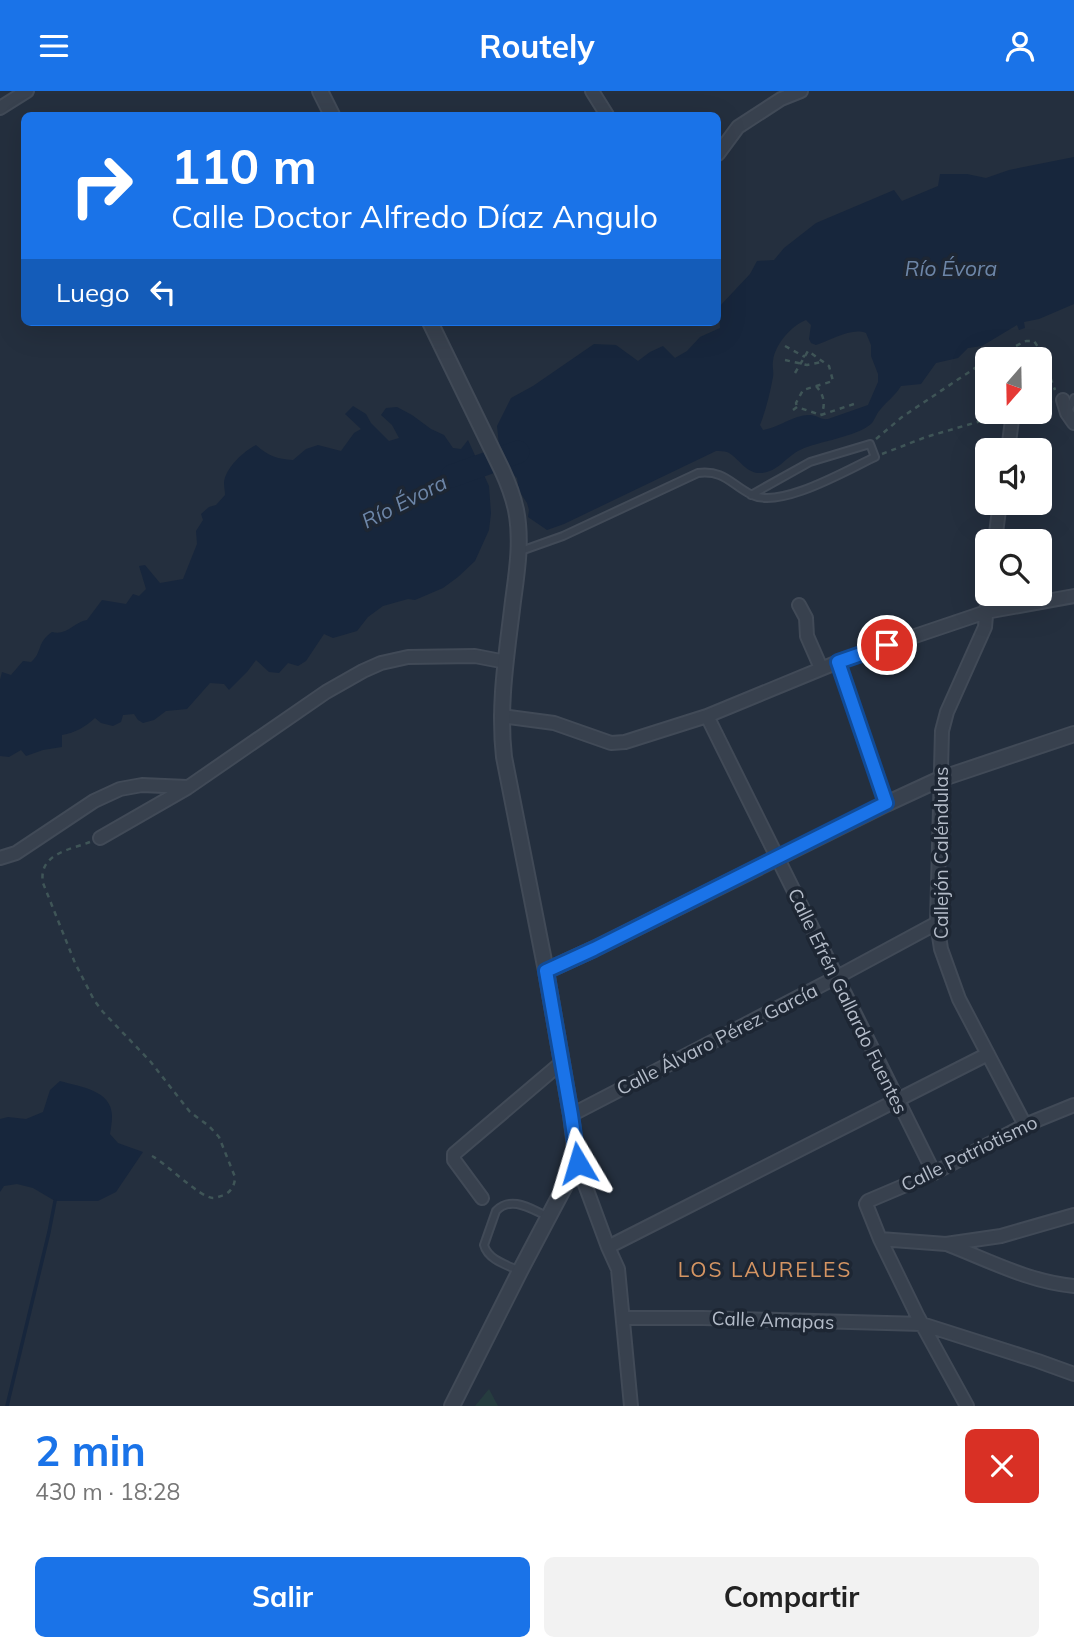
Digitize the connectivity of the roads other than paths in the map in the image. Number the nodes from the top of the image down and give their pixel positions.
1 (27, 91) edge
2 (320, 91) edge
3 (592, 91) edge
4 (801, 91) edge
5 (0, 108) edge
6 (330, 112) edge
7 (605, 112) edge
8 (721, 150) edge
9 (432, 326) edge
10 (1068, 399) edge
11 (1071, 418) edge
12 (751, 495) junction
13 (518, 552) junction
14 (1074, 596) edge
15 (799, 605) dead end
16 (987, 606) edge
17 (986, 612) junction
18 (506, 661) junction
19 (838, 662) junction
20 (821, 668) junction
21 (501, 716) junction
22 (707, 716) junction
23 (1074, 734) edge
24 (940, 779) junction
25 (187, 787) junction
26 (886, 803) junction
27 (100, 838) road end
28 (777, 857) junction
29 (0, 858) edge
30 (937, 923) junction
31 (546, 971) junction
32 (837, 977) junction
33 (988, 1054) junction
34 (561, 1063) junction
35 (897, 1100) junction
36 (1074, 1105) edge
37 (571, 1115) junction
38 (1025, 1125) junction
39 (578, 1163) junction
40 (933, 1173) junction
41 (482, 1198) dead end
42 (1074, 1215) edge
43 (549, 1216) junction
44 (880, 1239) junction
45 (946, 1244) junction
46 (608, 1247) junction
47 (520, 1271) junction
48 (1074, 1286) edge
49 (623, 1318) junction
50 (922, 1324) junction
51 (1074, 1374) edge
52 (452, 1406) edge
53 (631, 1406) edge
54 (967, 1406) edge

1 - 5 street
2 - 6 street
3 - 7 street
4 - 8 street
9 - 13 street
10 - 11 street
12 - 12 lane
12 - 13 lane
13 - 18 street
14 - 17 street
15 - 20 street
16 - 17 street, Callejón Caléndulas
17 - 19 street
17 - 24 street, Callejón Caléndulas
18 - 21 street
18 - 25 street
19 - 20 street
19 - 26 street
20 - 22 street
21 - 22 street
21 - 31 street
22 - 28 street, Calle Efrén Gallardo Fuentes
23 - 24 street
24 - 26 street
24 - 30 street, Callejón Caléndulas
25 - 27 street
25 - 29 street
26 - 28 street
28 - 31 street
28 - 32 street, Calle Efrén Gallardo Fuentes
30 - 32 street, Calle Álvaro Pérez García
30 - 33 street, Callejón Caléndulas
31 - 34 street
32 - 35 street, Calle Efrén Gallardo Fuentes
32 - 37 street, Calle Álvaro Pérez García
33 - 35 street
33 - 38 street, Callejón Caléndulas
34 - 37 street
34 - 41 street
35 - 40 street, Calle Efrén Gallardo Fuentes
35 - 46 street
36 - 38 street, Calle Patriotismo
37 - 39 street
38 - 40 street, Calle Patriotismo
39 - 43 street
39 - 46 street
40 - 44 street, Calle Patriotismo
42 - 45 street
43 - 47 street
43 - 47 lane
44 - 45 street
44 - 50 street
45 - 48 street
46 - 49 street
47 - 52 street
49 - 50 street, Calle Amapas
49 - 53 street
50 - 51 street, Calle Amapas
50 - 54 street

